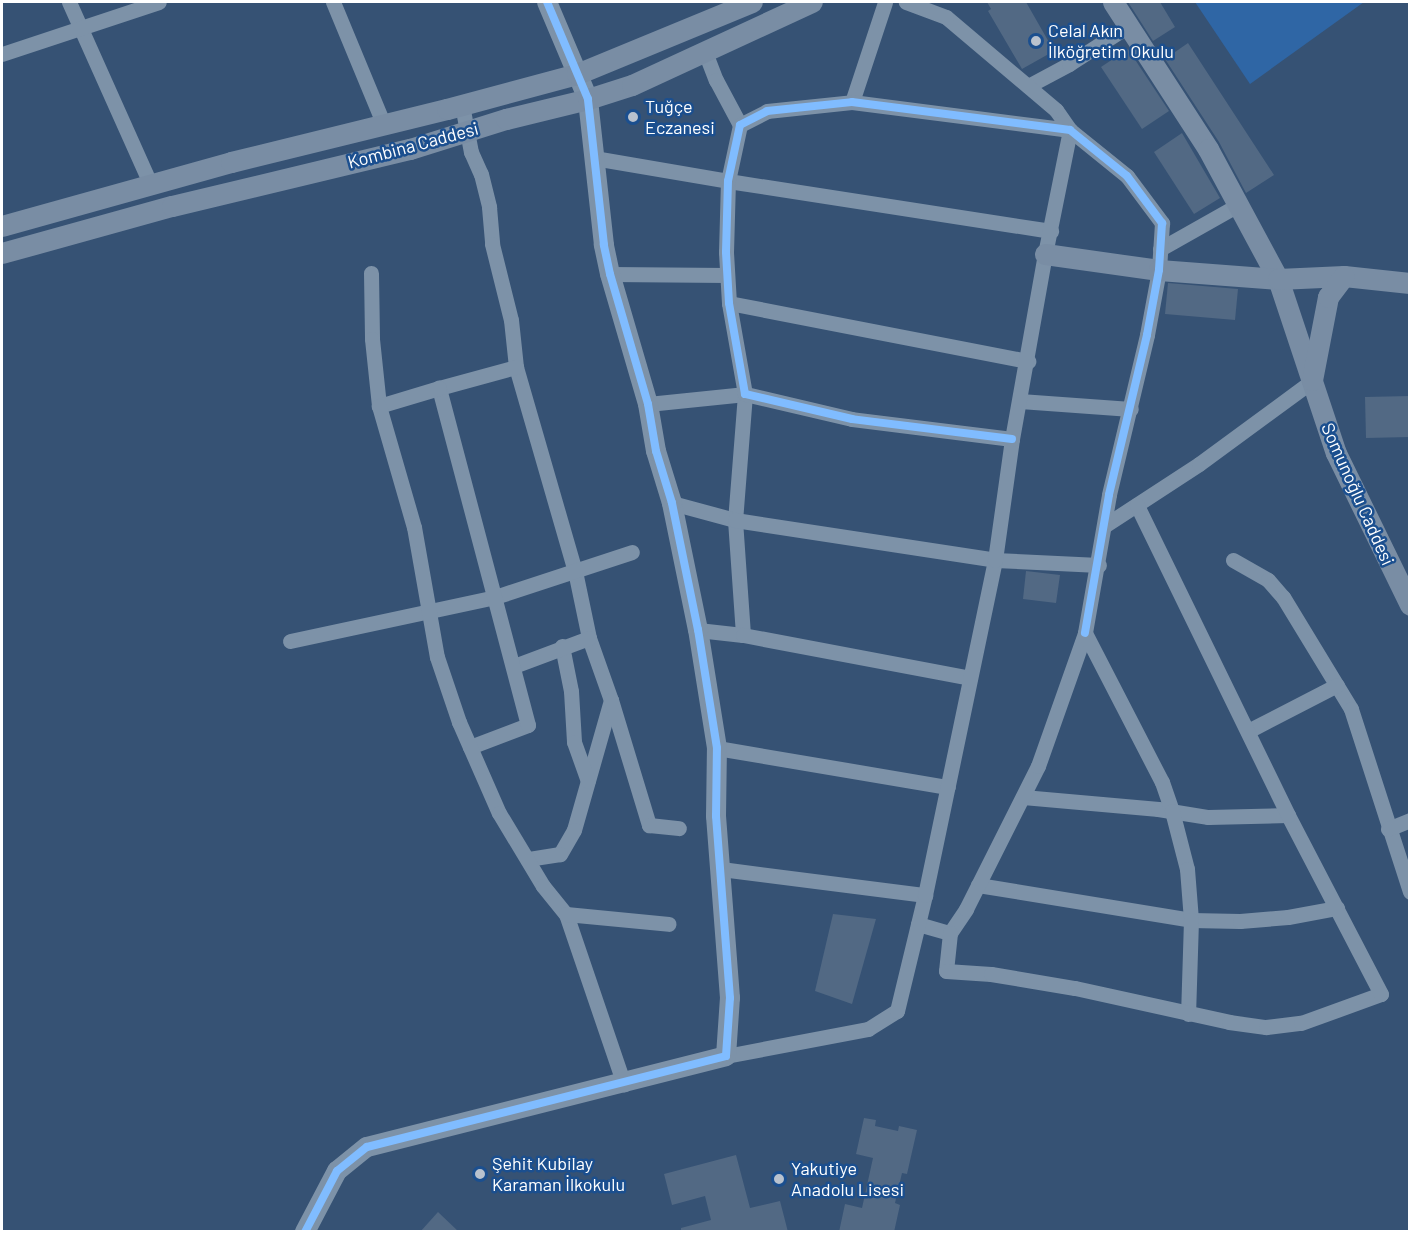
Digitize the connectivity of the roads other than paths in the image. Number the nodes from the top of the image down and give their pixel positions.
1 (69, 2) edge
2 (159, 2) edge
3 (333, 2) edge
4 (547, 2) edge
5 (752, 2) edge
6 (812, 2) edge
7 (885, 2) edge
8 (906, 2) edge
9 (1113, 2) edge
10 (1128, 26) junction
11 (82, 28) junction
12 (705, 52) junction
13 (2, 54) edge
14 (577, 74) junction
15 (1028, 86) junction
16 (588, 99) junction
17 (852, 102) junction
18 (462, 105) junction
19 (384, 125) junction
20 (740, 125) junction
21 (1071, 130) junction
22 (467, 131) junction
23 (594, 158) junction
24 (728, 181) junction
25 (151, 184) junction
26 (1238, 205) junction
27 (2, 226) edge
28 (1051, 231) junction
29 (1160, 249) junction
30 (2, 254) edge
31 (1045, 254) junction
32 (1159, 270) junction
33 (371, 273) dead end
34 (610, 274) junction
35 (727, 275) junction
36 (1344, 276) junction
37 (1278, 279) junction
38 (1410, 283) edge
39 (729, 303) junction
40 (1028, 361) junction
41 (516, 367) junction
42 (1312, 381) junction
43 (439, 388) junction
44 (745, 394) junction
45 (1020, 401) junction
46 (648, 404) junction
47 (379, 406) junction
48 (1131, 409) junction
49 (1012, 439) junction
50 (672, 503) junction
51 (1137, 505) junction
52 (735, 520) junction
53 (1104, 526) junction
54 (633, 552) dead end
55 (995, 560) junction
56 (1233, 560) dead end
57 (1099, 566) junction
58 (575, 571) junction
59 (495, 597) junction
60 (1410, 605) edge
61 (429, 612) junction
62 (698, 630) junction
63 (1085, 633) junction
64 (743, 635) junction
65 (589, 638) junction
66 (290, 641) dead end
67 (562, 646) junction
68 (514, 666) junction
69 (970, 678) junction
70 (1337, 685) junction
71 (611, 700) junction
72 (1248, 731) junction
73 (470, 747) junction
74 (717, 748) junction
75 (588, 782) junction
76 (948, 787) junction
77 (1023, 797) junction
78 (1172, 811) junction
79 (1288, 815) junction
80 (1410, 820) edge
81 (679, 828) dead end
82 (1388, 829) junction
83 (527, 859) junction
84 (721, 869) junction
85 (978, 885) junction
86 (1410, 892) edge
87 (925, 894) junction
88 (1337, 908) junction
89 (566, 914) junction
90 (1191, 920) junction
91 (669, 924) dead end
92 (918, 924) junction
93 (950, 933) junction
94 (1188, 1014) junction
95 (726, 1056) junction
96 (624, 1084) junction
97 (305, 1232) edge

1 - 11 street
2 - 11 street
3 - 19 street
4 - 14 street
5 - 14 main road, Kombina Caddesi
6 - 12 main road, Kombina Caddesi
7 - 17 street
8 - 15 street
9 - 10 main road, Somunoğlu Caddesi
10 - 15 street
10 - 26 main road, Somunoğlu Caddesi
11 - 13 street
11 - 25 street
12 - 16 main road, Kombina Caddesi
12 - 20 street
14 - 16 street
14 - 18 main road, Kombina Caddesi
15 - 21 street
16 - 22 main road, Kombina Caddesi
16 - 23 street
17 - 20 street
17 - 21 street
18 - 19 main road, Kombina Caddesi
18 - 22 street
19 - 25 main road, Kombina Caddesi
20 - 24 street
21 - 28 street
21 - 29 street
22 - 30 main road, Kombina Caddesi
22 - 41 street
23 - 24 street
23 - 34 street
24 - 28 street
24 - 35 street
25 - 27 main road, Kombina Caddesi
26 - 29 street
26 - 37 main road, Somunoğlu Caddesi
28 - 31 street
29 - 32 street
31 - 32 main road
31 - 40 street
32 - 37 main road
32 - 48 street
33 - 47 street
34 - 35 street
34 - 46 street
35 - 39 street
36 - 37 main road
36 - 38 main road
36 - 42 main road
37 - 42 main road, Somunoğlu Caddesi
39 - 40 street
39 - 44 street
40 - 45 street
41 - 43 street
41 - 58 street
42 - 51 street
42 - 60 main road, Somunoğlu Caddesi
43 - 47 street
43 - 59 street
44 - 46 street
44 - 49 street
44 - 52 street
45 - 48 street
45 - 49 street
46 - 50 street
47 - 61 street
48 - 53 street
49 - 55 street
50 - 52 street
50 - 62 street
51 - 53 street
51 - 72 street
52 - 55 street
52 - 64 street
53 - 57 street
54 - 58 street
55 - 57 street
55 - 69 street
56 - 70 street
57 - 63 street
58 - 59 street
58 - 65 street
59 - 61 street
59 - 68 street
61 - 66 street
61 - 73 street
62 - 64 street
62 - 74 street
63 - 77 street
63 - 78 street
64 - 69 street
65 - 67 street
65 - 71 street
67 - 68 street
67 - 75 street
68 - 73 street
69 - 76 street
70 - 72 street
70 - 82 street
71 - 75 street
71 - 81 street
72 - 79 street
73 - 83 street
74 - 76 street
74 - 84 street
75 - 83 street
76 - 87 street
77 - 78 street
77 - 85 street
78 - 79 street
78 - 90 street
79 - 88 street
80 - 82 street
82 - 86 street
83 - 89 street
84 - 87 street
84 - 95 street
85 - 90 street
85 - 93 street
87 - 92 street
88 - 90 street
88 - 94 street
89 - 91 street
89 - 96 street
90 - 94 street
92 - 93 street
92 - 95 street
93 - 94 street
95 - 96 street
96 - 97 street

